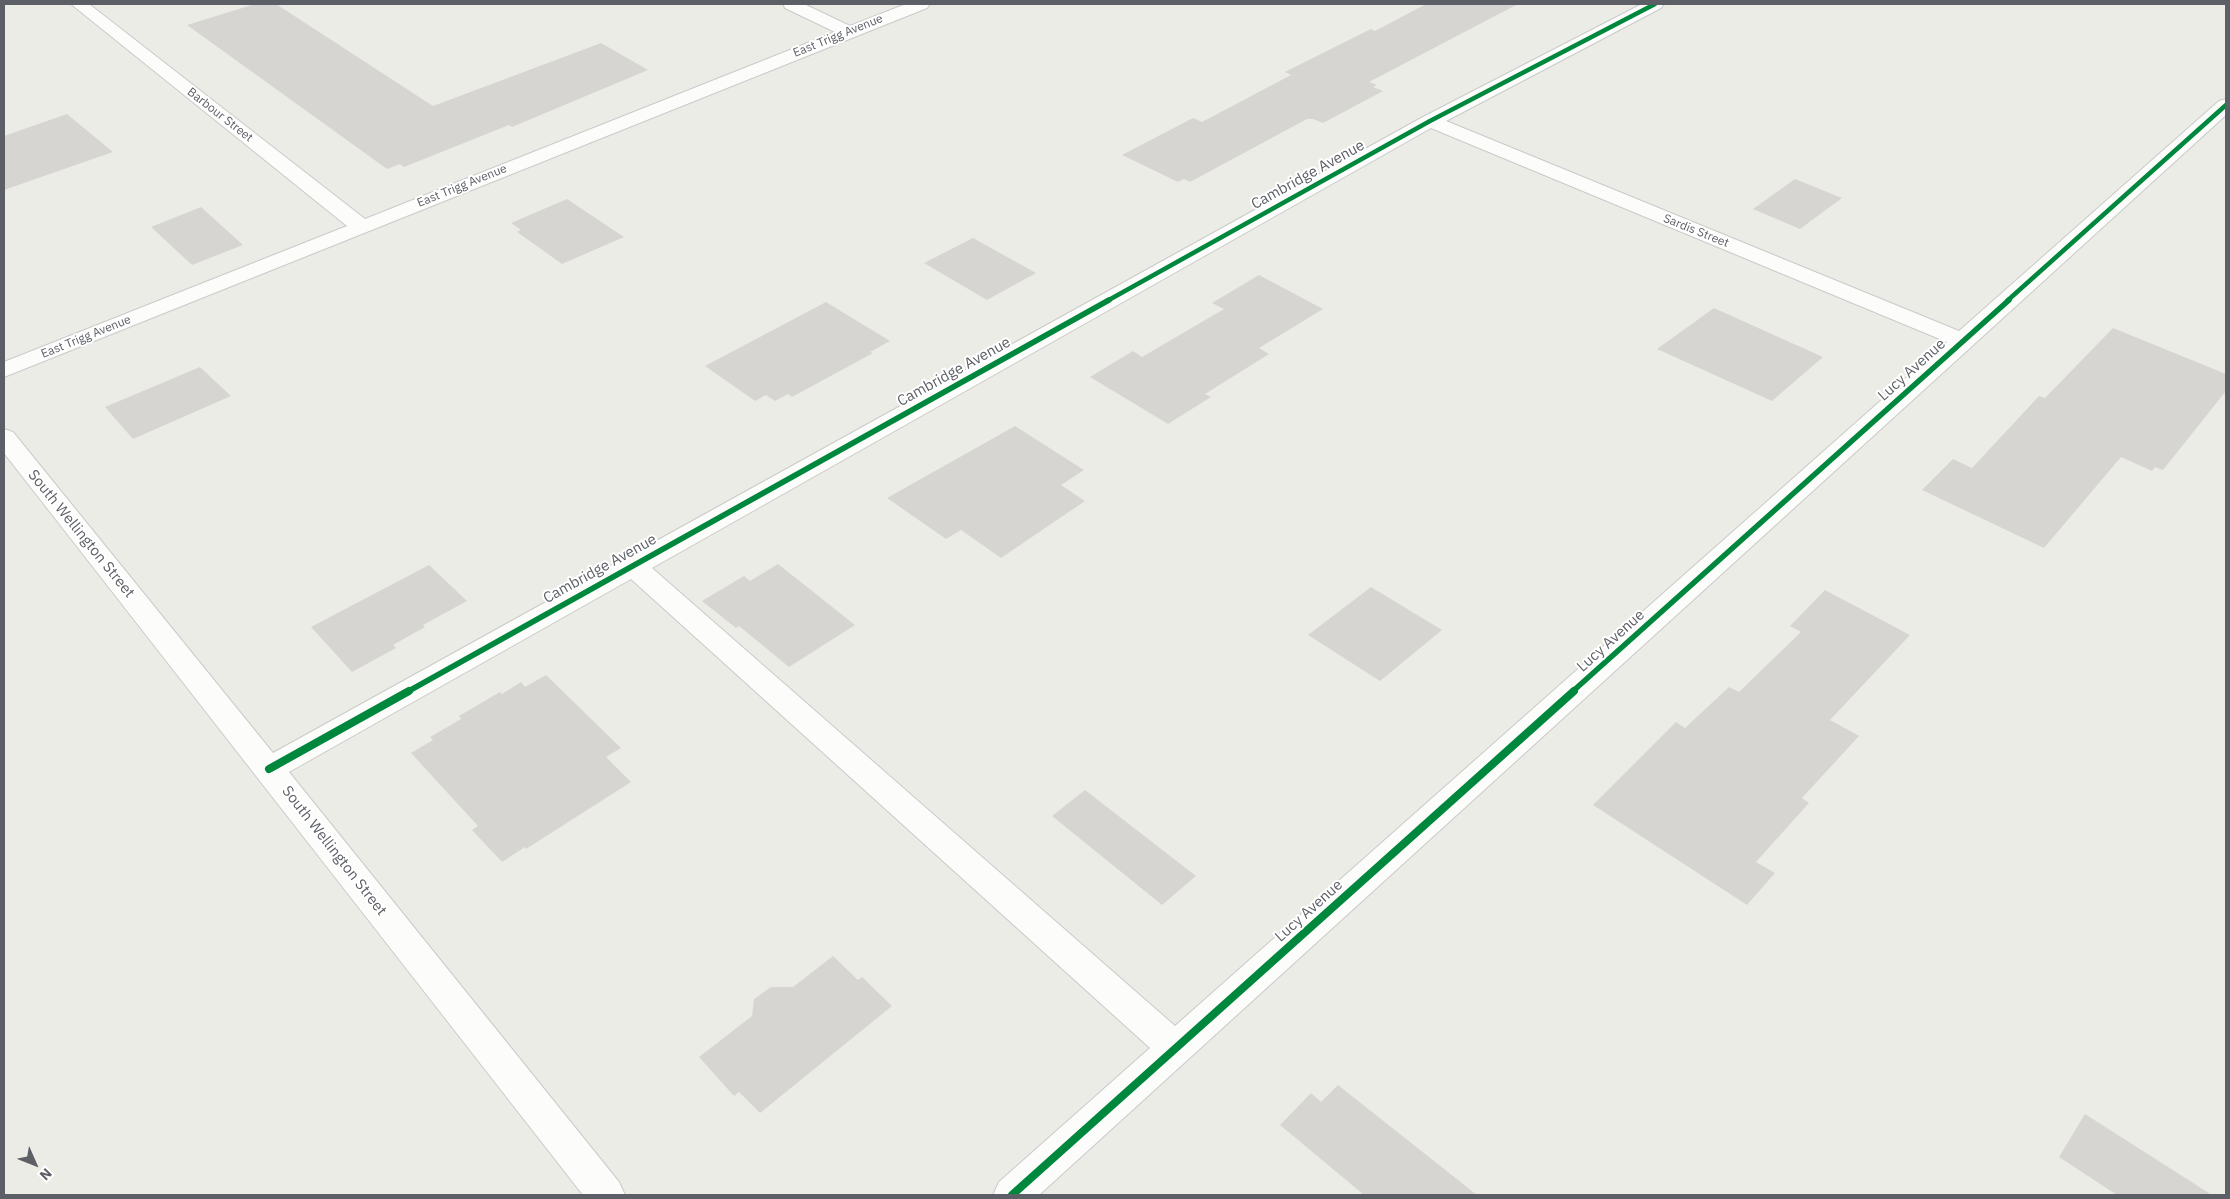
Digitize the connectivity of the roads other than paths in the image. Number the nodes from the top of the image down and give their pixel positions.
1 (79, 4) edge
2 (791, 4) edge
3 (920, 4) edge
4 (1655, 4) edge
5 (848, 32) junction
6 (2226, 105) edge
7 (1430, 121) junction
8 (361, 226) junction
9 (1963, 341) junction
10 (4, 370) edge
11 (4, 437) edge
12 (632, 565) junction
13 (270, 769) junction
14 (1175, 1048) junction
15 (606, 1195) edge
16 (1012, 1195) edge

1 - 8 street, Barbour Street
2 - 5 street
3 - 5 street, East Trigg Avenue
4 - 7 street, Cambridge Avenue
5 - 8 street, East Trigg Avenue
6 - 9 street, Lucy Avenue
7 - 9 street, Sardis Street
7 - 12 street, Cambridge Avenue
8 - 10 street, East Trigg Avenue
9 - 14 street, Lucy Avenue
11 - 13 street, South Wellington Street
12 - 13 street, Cambridge Avenue
12 - 14 street
13 - 15 street, South Wellington Street
14 - 16 street, Lucy Avenue

